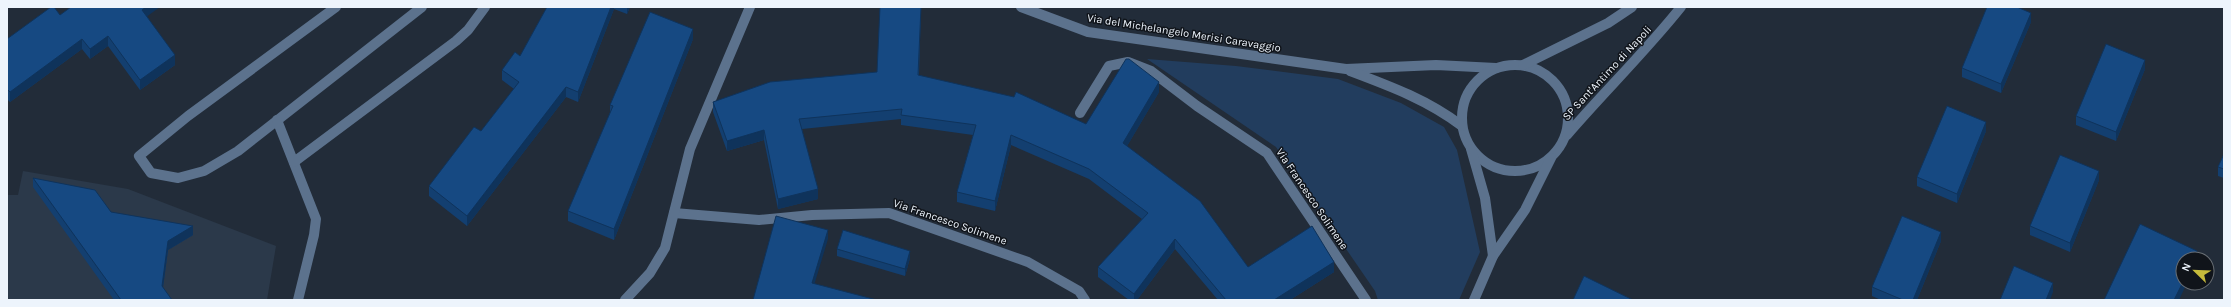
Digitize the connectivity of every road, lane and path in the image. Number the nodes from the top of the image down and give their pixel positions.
1 (336, 7) edge
2 (422, 7) edge
3 (485, 7) edge
4 (750, 7) edge
5 (1021, 7) edge
6 (1632, 7) edge
7 (1681, 7) edge
8 (1524, 65) junction
9 (1496, 68) junction
10 (1346, 69) junction
11 (1080, 113) dead end
12 (277, 120) junction
13 (1462, 126) junction
14 (1565, 137) junction
15 (1471, 148) junction
16 (1553, 156) junction
17 (294, 162) junction
18 (674, 213) junction
19 (1493, 256) junction
20 (298, 300) edge
21 (625, 300) edge
22 (1085, 300) edge
23 (1366, 300) edge
24 (1474, 300) edge

1 - 12 street
2 - 12 street
3 - 17 street
4 - 18 street
5 - 10 street, Via del Michelangelo Merisi Caravaggio
6 - 8 street
7 - 14 street, SP Sant'Antimo di Napoli
8 - 9 street
8 - 14 street
9 - 10 street, Via del Michelangelo Merisi Caravaggio
9 - 13 street
10 - 13 street, Via del Michelangelo Merisi Caravaggio
11 - 23 street, Via Francesco Solimene
12 - 17 street
13 - 15 street
14 - 16 street
15 - 16 street
15 - 19 street
16 - 19 street
17 - 20 street
18 - 21 street
18 - 22 street, Via Francesco Solimene
19 - 24 street

